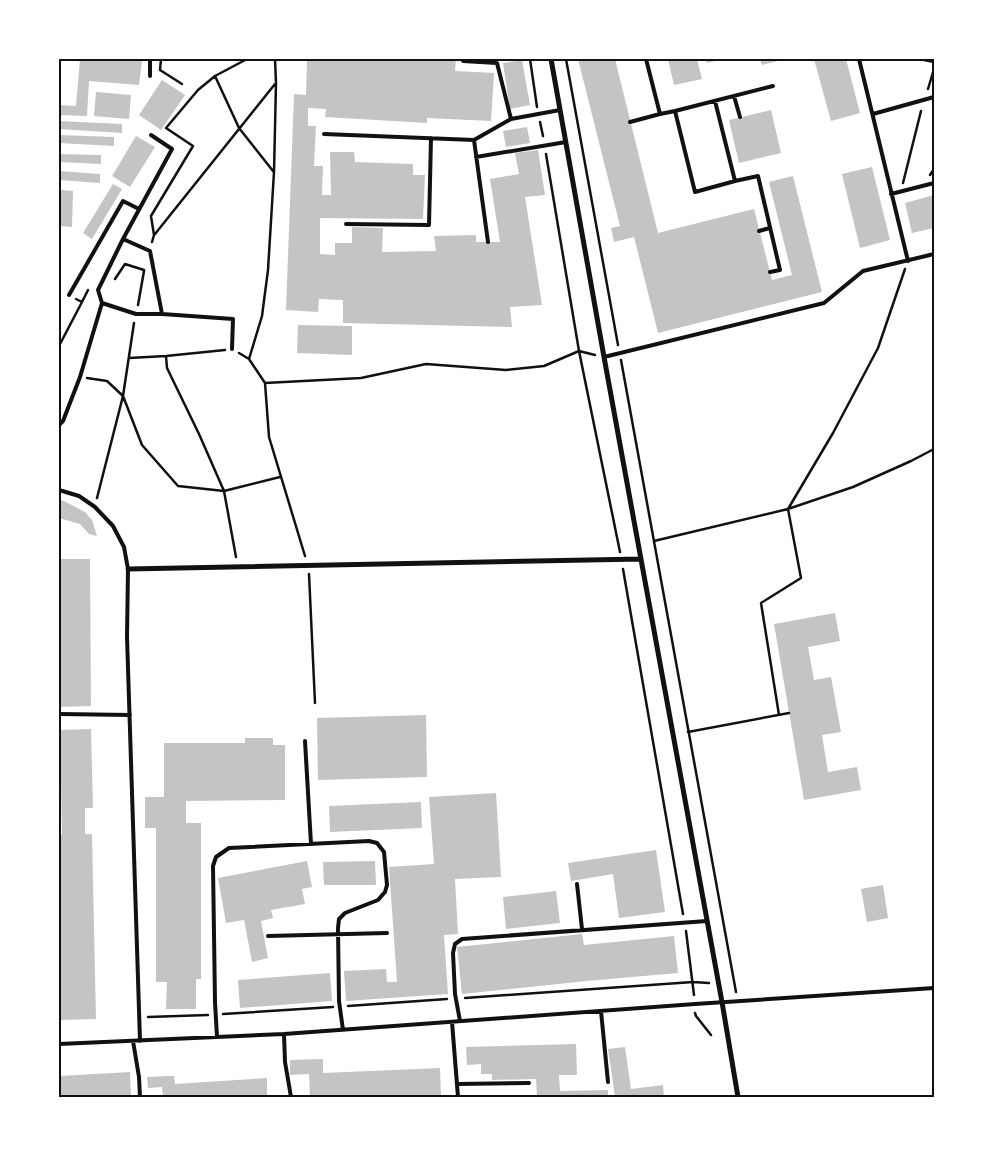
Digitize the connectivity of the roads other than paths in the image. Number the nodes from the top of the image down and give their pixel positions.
1 (150, 59) edge
2 (551, 59) edge
3 (646, 59) edge
4 (859, 59) edge
5 (463, 61) dead end
6 (150, 76) dead end
7 (773, 86) dead end
8 (734, 96) junction
9 (934, 97) edge
10 (715, 100) junction
11 (560, 110) junction
12 (675, 111) junction
13 (660, 114) junction
14 (873, 114) junction
15 (740, 118) dead end
16 (511, 119) junction
17 (630, 122) dead end
18 (324, 134) dead end
19 (150, 135) dead end
20 (431, 138) junction
21 (474, 140) junction
22 (566, 142) junction
23 (476, 157) junction
24 (735, 182) junction
25 (934, 183) edge
26 (892, 194) junction
27 (139, 210) junction
28 (346, 224) dead end
29 (770, 228) junction
30 (759, 231) dead end
31 (123, 239) junction
32 (488, 242) dead end
33 (934, 254) edge
34 (908, 260) junction
35 (770, 272) dead end
36 (69, 296) road end
37 (102, 303) junction
38 (162, 314) junction
39 (232, 349) road end
40 (604, 357) junction
41 (59, 425) edge
42 (59, 490) edge
43 (641, 559) junction
44 (128, 570) junction
45 (59, 714) edge
46 (130, 715) junction
47 (305, 741) dead end
48 (310, 844) junction
49 (577, 884) dead end
50 (707, 921) junction
51 (582, 929) junction
52 (387, 932) dead end
53 (338, 934) junction
54 (268, 936) dead end
55 (934, 988) edge
56 (722, 1002) junction
57 (601, 1011) junction
58 (460, 1021) junction
59 (452, 1022) junction
60 (343, 1030) junction
61 (284, 1034) junction
62 (217, 1037) junction
63 (133, 1041) junction
64 (140, 1041) junction
65 (59, 1044) edge
66 (608, 1082) dead end
67 (529, 1083) dead end
68 (457, 1084) junction
69 (140, 1097) edge
70 (291, 1097) edge
71 (458, 1097) edge
72 (734, 1097) edge
73 (738, 1097) edge

1 - 6 lane
2 - 11 street
3 - 13 lane
4 - 14 lane
5 - 16 lane
7 - 8 lane
8 - 10 lane
8 - 15 lane
9 - 14 lane
10 - 12 lane
10 - 24 lane
11 - 16 lane
11 - 22 street
12 - 13 lane
12 - 24 lane
13 - 17 lane
14 - 26 lane
16 - 21 lane
18 - 20 lane
19 - 27 lane
20 - 21 lane
20 - 28 lane
21 - 23 lane
22 - 23 lane
22 - 40 street
23 - 32 lane
24 - 29 lane
25 - 26 lane
26 - 34 lane
27 - 31 lane
27 - 36 lane
29 - 30 lane
29 - 35 lane
31 - 37 lane
31 - 38 lane
33 - 34 lane
34 - 40 lane
37 - 38 lane
37 - 41 lane
38 - 39 lane
40 - 43 street
42 - 44 lane
43 - 44 street
43 - 50 street
44 - 46 lane
45 - 46 lane
46 - 64 lane
47 - 48 lane
48 - 53 lane
48 - 62 lane
49 - 51 lane
50 - 51 lane
50 - 56 street
51 - 58 lane
52 - 53 lane
53 - 54 lane
53 - 60 lane
55 - 56 lane
56 - 57 lane
56 - 73 street
57 - 58 lane
57 - 66 lane
58 - 59 lane
59 - 60 lane
59 - 68 lane
60 - 61 lane
61 - 62 lane
61 - 70 lane
62 - 64 lane
63 - 64 lane
63 - 65 lane
63 - 69 lane
67 - 68 lane
68 - 71 lane
72 - 73 lane

